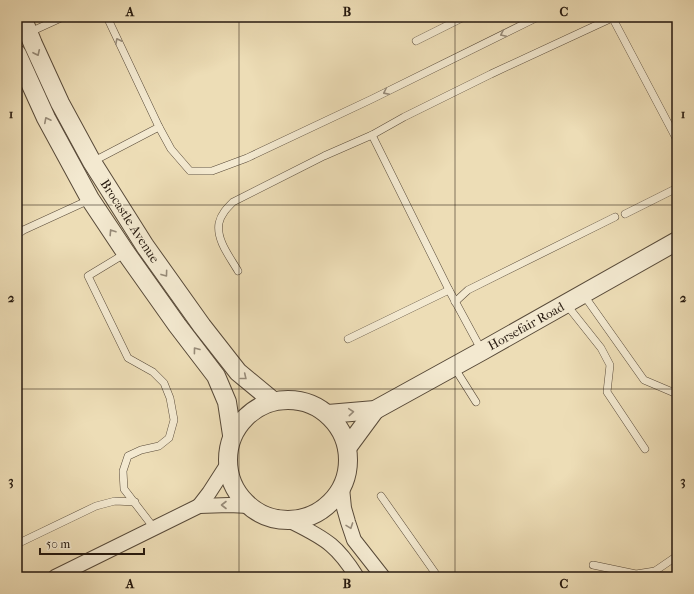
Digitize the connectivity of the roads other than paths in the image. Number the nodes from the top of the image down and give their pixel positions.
1 (63, 17) edge
2 (107, 17) edge
3 (464, 17) edge
4 (538, 17) edge
5 (613, 17) edge
6 (25, 25) edge
7 (416, 41) dead end
8 (17, 54) edge
9 (159, 127) junction
10 (372, 135) junction
11 (677, 140) edge
12 (92, 162) junction
13 (677, 188) edge
14 (90, 199) junction
15 (625, 214) dead end
16 (615, 217) dead end
17 (17, 224) edge
18 (19, 232) edge
19 (677, 240) edge
20 (126, 253) junction
21 (238, 271) dead end
22 (448, 290) junction
23 (582, 294) junction
24 (455, 302) junction
25 (566, 304) junction
26 (348, 339) dead end
27 (482, 351) junction
28 (454, 366) junction
29 (677, 394) edge
30 (273, 401) junction
31 (476, 402) dead end
32 (375, 410) junction
33 (328, 414) junction
34 (232, 435) junction
35 (347, 448) junction
36 (645, 449) dead end
37 (227, 465) junction
38 (342, 488) junction
39 (381, 496) dead end
40 (135, 502) junction
41 (199, 506) junction
42 (249, 506) junction
43 (290, 521) junction
44 (154, 528) junction
45 (17, 544) edge
46 (677, 556) edge
47 (593, 565) dead end
48 (55, 577) edge
49 (357, 577) edge
50 (383, 577) edge
51 (438, 577) edge

1 - 6 lane
9 -> 2 lane
3 - 7 lane
4 -> 9 lane
5 - 10 lane
5 - 11 lane
6 -> 12 street, Brocastle Avenue
14 -> 8 street, Brocastle Avenue
9 - 12 lane
10 - 21 lane
10 - 22 lane
12 -> 30 street, Brocastle Avenue
13 - 15 lane
14 - 18 lane
20 -> 14 street, Brocastle Avenue
16 - 24 lane
17 - 18 lane
19 - 23 street, Horsefair Road
34 -> 20 street, Brocastle Avenue
20 - 40 lane
22 - 24 lane
22 - 26 lane
23 - 25 street, Horsefair Road
23 - 29 lane
24 - 27 lane
25 - 27 street, Horsefair Road
25 - 36 lane
27 - 28 street, Horsefair Road
28 - 31 lane
28 - 32 street, Horsefair Road
30 - 33 street
30 - 34 street
33 -> 32 street, Horsefair Road
32 - 35 street, Horsefair Road
33 - 35 street
34 - 37 street
35 - 38 street
37 - 41 street
37 - 42 street
38 - 43 street
38 -> 50 street
39 - 51 lane
40 - 44 lane
40 - 45 lane
42 -> 41 street
41 - 44 street
42 - 43 street
43 - 49 street
44 - 48 street
46 - 47 lane

